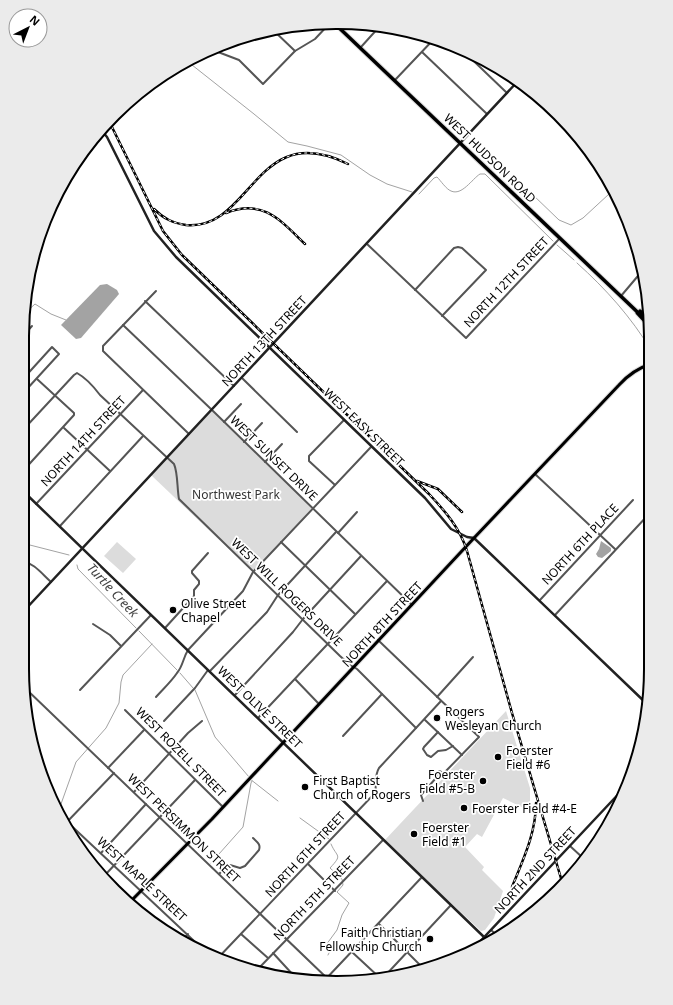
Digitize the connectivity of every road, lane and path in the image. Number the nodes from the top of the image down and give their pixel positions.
1 (340, 29) edge
2 (324, 30) edge
3 (375, 32) edge
4 (278, 35) edge
5 (430, 43) edge
6 (360, 48) junction
7 (295, 51) junction
8 (219, 52) edge
9 (422, 52) junction
10 (474, 62) edge
11 (394, 81) junction
12 (514, 86) edge
13 (507, 93) junction
14 (487, 114) junction
15 (105, 134) edge
16 (460, 144) junction
17 (560, 238) junction
18 (367, 244) junction
19 (638, 276) edge
20 (415, 290) junction
21 (156, 291) dead end
22 (621, 296) junction
23 (145, 301) junction
24 (634, 308) junction
25 (643, 314) edge
26 (442, 316) junction
27 (643, 318) edge
28 (123, 325) junction
29 (32, 326) dead end
30 (29, 329) edge
31 (270, 348) junction
32 (644, 367) edge
33 (29, 373) edge
34 (242, 378) junction
35 (37, 379) junction
36 (234, 386) junction
37 (29, 387) edge
38 (143, 390) junction
39 (55, 395) junction
40 (241, 404) dead end
41 (212, 410) junction
42 (120, 414) junction
43 (344, 420) junction
44 (224, 422) junction
45 (29, 423) edge
46 (262, 423) dead end
47 (64, 428) junction
48 (297, 432) dead end
49 (189, 434) junction
50 (143, 436) junction
51 (244, 442) junction
52 (282, 444) dead end
53 (371, 447) junction
54 (87, 449) junction
55 (167, 457) junction
56 (265, 462) junction
57 (29, 465) edge
58 (110, 471) junction
59 (535, 474) junction
60 (335, 485) junction
61 (29, 497) edge
62 (633, 500) dead end
63 (36, 504) junction
64 (312, 508) junction
65 (357, 512) dead end
66 (644, 519) edge
67 (60, 526) junction
68 (337, 532) junction
69 (601, 535) junction
70 (474, 538) junction
71 (281, 542) junction
72 (83, 548) junction
73 (615, 549) junction
74 (208, 553) dead end
75 (362, 556) junction
76 (29, 564) edge
77 (305, 565) junction
78 (253, 572) junction
79 (387, 581) junction
80 (51, 582) junction
81 (330, 589) junction
82 (278, 595) junction
83 (540, 600) junction
84 (29, 605) edge
85 (412, 605) junction
86 (355, 614) junction
87 (152, 615) junction
88 (555, 615) junction
89 (303, 619) junction
90 (93, 624) dead end
91 (165, 628) junction
92 (378, 640) junction
93 (328, 644) junction
94 (121, 646) junction
95 (188, 650) junction
96 (473, 657) dead end
97 (353, 668) junction
98 (209, 671) junction
99 (294, 679) junction
100 (80, 690) dead end
101 (30, 693) edge
102 (382, 694) junction
103 (235, 695) junction
104 (156, 697) dead end
105 (437, 697) junction
106 (642, 698) edge
107 (442, 701) junction
108 (319, 704) junction
109 (125, 710) dead end
110 (258, 718) junction
111 (425, 719) junction
112 (164, 721) dead end
113 (202, 721) dead end
114 (416, 728) junction
115 (144, 730) junction
116 (438, 732) junction
117 (343, 736) dead end
118 (283, 742) junction
119 (452, 746) junction
120 (169, 755) junction
121 (462, 755) junction
122 (108, 768) junction
123 (114, 773) junction
124 (195, 780) junction
125 (134, 792) junction
126 (616, 797) edge
127 (423, 801) dead end
128 (146, 804) junction
129 (223, 807) junction
130 (356, 813) junction
131 (160, 818) junction
132 (69, 820) edge
133 (76, 832) edge
134 (253, 838) dead end
135 (383, 840) junction
136 (187, 844) junction
137 (570, 846) junction
138 (101, 853) junction
139 (580, 856) edge
140 (308, 864) junction
141 (114, 865) junction
142 (107, 873) edge
143 (218, 874) junction
144 (422, 877) junction
145 (141, 891) junction
146 (335, 891) junction
147 (133, 899) edge
148 (451, 906) junction
149 (260, 915) junction
150 (379, 924) junction
151 (491, 930) junction
152 (494, 933) edge
153 (188, 934) junction
154 (241, 934) junction
155 (186, 937) edge
156 (484, 937) junction
157 (482, 939) edge
158 (286, 940) junction
159 (197, 942) edge
160 (352, 952) junction
161 (407, 952) junction
162 (273, 953) junction
163 (222, 954) edge
164 (268, 958) junction
165 (420, 965) edge
166 (260, 967) edge
167 (389, 971) edge
168 (290, 972) edge
169 (375, 973) edge
170 (324, 975) edge
171 (329, 976) edge

1 - 6 highway, WEST HUDSON ROAD
2 - 7 street
3 - 6 street
4 - 7 street
5 - 9 street
6 - 11 highway, WEST HUDSON ROAD
7 - 8 street
9 - 11 street
9 - 14 street
10 - 13 street
11 - 16 highway, WEST HUDSON ROAD
12 - 13 main road, NORTH 13TH STREET
13 - 14 main road, NORTH 13TH STREET
14 - 16 main road, NORTH 13TH STREET
15 - 31 main road, WEST EASY STREET
16 - 17 highway, WEST HUDSON ROAD
16 - 18 main road, NORTH 13TH STREET
17 - 22 highway, WEST HUDSON ROAD
17 - 26 street, NORTH 12TH STREET
18 - 20 street
18 - 31 main road, NORTH 13TH STREET
19 - 22 street
20 - 26 street
20 - 26 street
21 - 23 street
22 - 24 highway, WEST HUDSON ROAD
23 - 28 street
23 - 36 street
24 - 25 highway, WEST HUDSON ROAD
24 - 27 highway, WEST HUDSON ROAD
28 - 38 street
28 - 41 street, WEST SUNSET DRIVE
29 - 30 street
31 - 34 main road, NORTH 13TH STREET
31 - 43 main road, WEST EASY STREET
32 - 59 main road, NORTH 8TH STREET
33 - 35 street
34 - 36 main road, NORTH 13TH STREET
34 - 48 street
35 - 37 street
35 - 39 street
36 - 41 main road, NORTH 13TH STREET
38 - 42 street, NORTH 14TH STREET
38 - 49 street
39 - 42 street, WEST WILL ROGERS DRIVE
39 - 45 street
39 - 47 street
40 - 44 street
41 - 44 street, WEST SUNSET DRIVE
41 - 49 main road, NORTH 13TH STREET
42 - 50 street, WEST WILL ROGERS DRIVE
42 - 54 street, NORTH 14TH STREET
43 - 53 main road, WEST EASY STREET
43 - 60 street
44 - 51 street, WEST SUNSET DRIVE
46 - 51 street
47 - 54 street
47 - 57 street
49 - 55 main road, NORTH 13TH STREET
50 - 55 street, WEST WILL ROGERS DRIVE
50 - 58 street
51 - 56 street, WEST SUNSET DRIVE
52 - 56 street
53 - 60 street
53 - 70 main road, WEST EASY STREET
54 - 58 street
54 - 63 street, NORTH 14TH STREET
55 - 72 main road, NORTH 13TH STREET
55 - 78 street, WEST WILL ROGERS DRIVE
56 - 64 street, WEST SUNSET DRIVE
58 - 67 street
59 - 69 street
59 - 70 main road, NORTH 8TH STREET
60 - 64 street
61 - 63 main road, WEST OLIVE STREET
62 - 69 street, NORTH 6TH PLACE
63 - 67 main road, WEST OLIVE STREET
64 - 68 street, WEST SUNSET DRIVE
64 - 71 street
65 - 68 street
66 - 73 street
67 - 72 main road, WEST OLIVE STREET
68 - 75 street, WEST SUNSET DRIVE
68 - 77 street
69 - 73 street
69 - 83 street, NORTH 6TH PLACE
70 - 83 main road, WEST EASY STREET
70 - 85 main road, NORTH 8TH STREET
71 - 77 street
71 - 78 street
72 - 80 main road, NORTH 13TH STREET
72 - 87 main road, WEST OLIVE STREET
73 - 88 street
74 - 91 street
75 - 79 street, WEST SUNSET DRIVE
75 - 81 street
76 - 80 street
77 - 81 street
77 - 82 street
78 - 82 street, WEST WILL ROGERS DRIVE
78 - 95 street
79 - 85 street, WEST SUNSET DRIVE
79 - 86 street
80 - 84 main road, NORTH 13TH STREET
81 - 86 street
81 - 89 street
82 - 89 street, WEST WILL ROGERS DRIVE
82 - 98 street
83 - 88 main road, WEST EASY STREET
85 - 92 main road, NORTH 8TH STREET
86 - 93 street
87 - 91 main road, WEST OLIVE STREET
87 - 94 street
88 - 106 main road, WEST EASY STREET
89 - 93 street, WEST WILL ROGERS DRIVE
89 - 103 street
90 - 94 street
91 - 95 main road, WEST OLIVE STREET
92 - 97 main road, NORTH 8TH STREET
92 - 105 street
93 - 97 street, WEST WILL ROGERS DRIVE
93 - 99 street
94 - 100 street
95 - 98 main road, WEST OLIVE STREET
95 - 104 street
96 - 105 street
97 - 102 street, WEST WILL ROGERS DRIVE
97 - 108 main road, NORTH 8TH STREET
98 - 103 main road, WEST OLIVE STREET
98 - 112 street
99 - 108 street
99 - 110 street
101 - 122 street, WEST PERSIMMON STREET
102 - 114 street, WEST WILL ROGERS DRIVE
102 - 117 street
103 - 110 main road, WEST OLIVE STREET
105 - 107 street
107 - 111 street, NORTH 6TH STREET
107 - 121 street
108 - 118 main road, NORTH 8TH STREET
109 - 115 street, WEST ROZELL STREET
110 - 118 main road, WEST OLIVE STREET
111 - 114 street, NORTH 6TH STREET
111 - 116 street
113 - 120 street
114 - 130 street, NORTH 6TH STREET
115 - 120 street, WEST ROZELL STREET
115 - 122 street
116 - 119 street
116 - 119 street
118 - 129 main road, NORTH 8TH STREET
118 - 130 main road, WEST OLIVE STREET
119 - 121 street
120 - 124 street, WEST ROZELL STREET
120 - 125 street
121 - 127 street
122 - 123 street, WEST PERSIMMON STREET
123 - 125 street, WEST PERSIMMON STREET
123 - 132 street
124 - 129 street, WEST ROZELL STREET
124 - 131 street
125 - 128 street, WEST PERSIMMON STREET
126 - 137 main road, NORTH 2ND STREET
128 - 131 street, WEST PERSIMMON STREET
128 - 138 street
129 - 136 main road, NORTH 8TH STREET
130 - 135 main road, WEST OLIVE STREET
130 - 140 street, NORTH 6TH STREET
131 - 136 street, WEST PERSIMMON STREET
131 - 141 street
133 - 138 street, WEST MAPLE STREET
134 - 143 street
135 - 144 main road, WEST OLIVE STREET
135 - 146 street, NORTH 5TH STREET
136 - 143 street, WEST PERSIMMON STREET
136 - 145 main road, NORTH 8TH STREET
137 - 139 street
137 - 151 main road, NORTH 2ND STREET
138 - 141 street, WEST MAPLE STREET
140 - 146 street
140 - 149 street, NORTH 6TH STREET
141 - 142 street
141 - 145 street, WEST MAPLE STREET
143 - 149 street, WEST PERSIMMON STREET
144 - 148 main road, WEST OLIVE STREET
144 - 150 street
145 - 147 main road, NORTH 8TH STREET
145 - 153 street, WEST MAPLE STREET
146 - 158 street, NORTH 5TH STREET
148 - 156 main road, WEST OLIVE STREET
148 - 161 street
149 - 154 street, NORTH 6TH STREET
149 - 158 street, WEST PERSIMMON STREET
150 - 160 street
150 - 161 street
151 - 152 street
151 - 156 main road, NORTH 2ND STREET
153 - 155 street
153 - 159 street, WEST MAPLE STREET
154 - 163 street, NORTH 6TH STREET
154 - 164 street
156 - 157 main road, NORTH 2ND STREET
158 - 162 street, NORTH 5TH STREET
158 - 170 street, WEST PERSIMMON STREET
160 - 169 street
160 - 171 street
161 - 165 street
161 - 167 street
162 - 164 street, NORTH 5TH STREET
162 - 168 street
164 - 166 street, NORTH 5TH STREET

